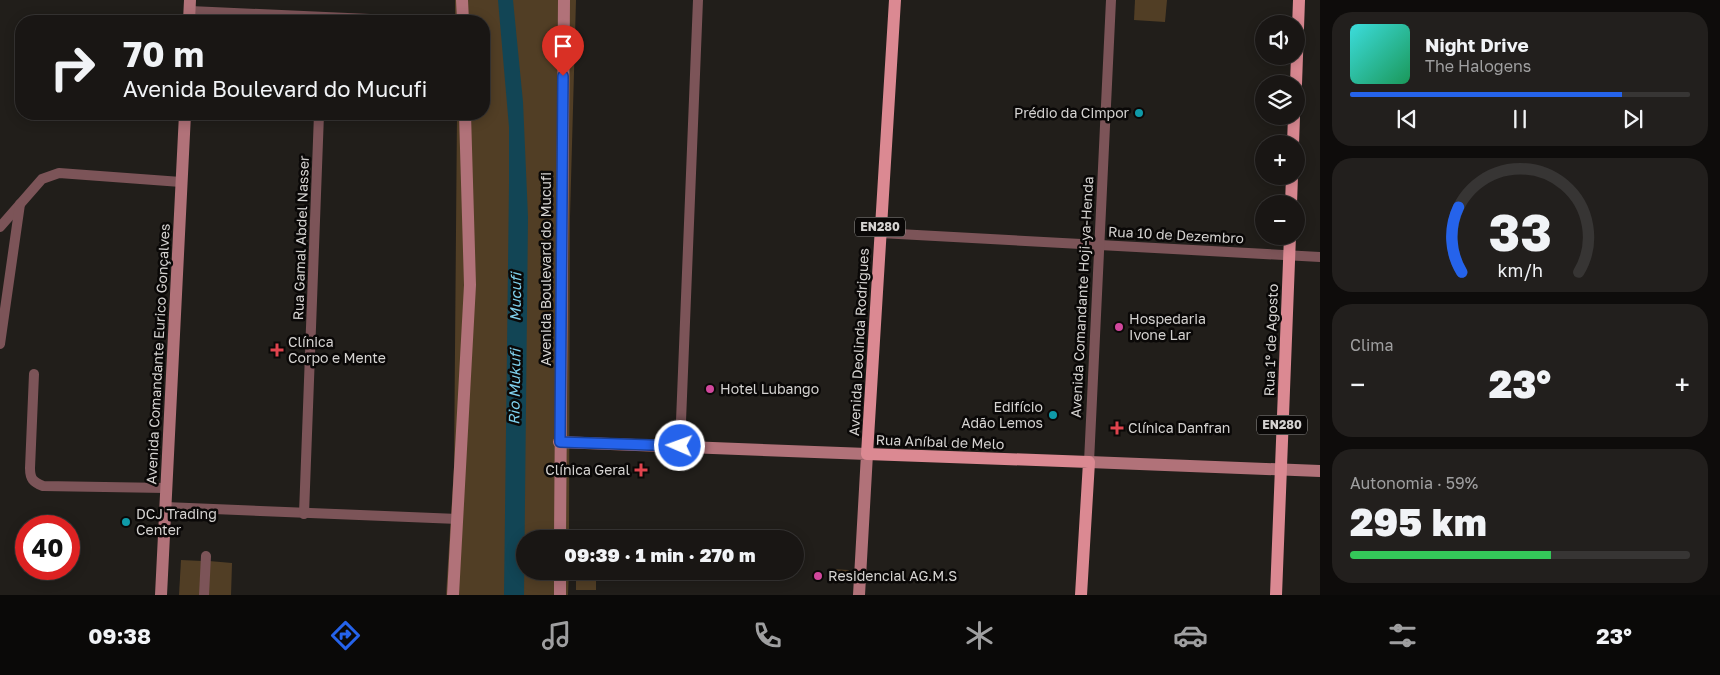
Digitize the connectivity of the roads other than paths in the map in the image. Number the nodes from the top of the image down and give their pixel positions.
1 (462, 0) edge
2 (564, 0) edge
3 (698, 0) edge
4 (895, 0) edge
5 (1111, 0) edge
6 (1299, 0) edge
7 (190, 11) edge
8 (256, 15) edge
9 (463, 15) edge
10 (1296, 75) edge
11 (185, 120) edge
12 (319, 120) edge
13 (466, 120) edge
14 (181, 182) junction
15 (20, 202) junction
16 (0, 227) edge
17 (880, 233) junction
18 (1099, 245) junction
19 (1290, 245) edge
20 (1289, 255) junction
21 (1320, 257) edge
22 (0, 344) edge
23 (34, 374) dead end
24 (560, 442) junction
25 (680, 446) junction
26 (867, 454) junction
27 (1089, 462) junction
28 (1280, 470) junction
29 (1320, 471) edge
30 (166, 488) junction
31 (165, 507) junction
32 (304, 514) junction
33 (458, 519) junction
34 (560, 530) edge
35 (206, 556) dead end
36 (560, 580) edge
37 (161, 595) edge
38 (204, 595) edge
39 (453, 595) edge
40 (560, 595) edge
41 (859, 595) edge
42 (1081, 595) edge
43 (1276, 595) edge

1 - 9 street
2 - 24 street, Avenida Boulevard do Mucufi
3 - 25 street
4 - 17 main road, Avenida Deolinda Rodrigues / EN280
5 - 18 street, Avenida Comandante Hoji-ya-Henda
6 - 10 main road
7 - 8 street
11 - 14 street, Avenida Comandante Eurico Gonçalves
12 - 32 street, Rua Gamal Abdel Nasser
13 - 33 street
14 - 15 street
14 - 30 street, Avenida Comandante Eurico Gonçalves
15 - 16 street
15 - 22 street
17 - 18 street, Rua 10 de Dezembro
17 - 26 main road, Avenida Deolinda Rodrigues / EN280
18 - 20 street, Rua 10 de Dezembro
18 - 27 street, Avenida Comandante Hoji-ya-Henda
19 - 20 main road, Rua 1º de Agosto / EN280
20 - 21 street, Rua 10 de Dezembro
20 - 28 main road, Rua 1º de Agosto / EN280
23 - 30 street
24 - 25 street, Rua Aníbal de Melo
24 - 34 street, Avenida Boulevard do Mucufi
25 - 26 street, Rua Aníbal de Melo
26 - 27 main road, Rua Aníbal de Melo
26 - 41 street, Avenida Deolinda Rodrigues
27 - 28 street, Rua Aníbal de Melo
27 - 42 main road, Avenida Comandante Hoji-ya-Henda
28 - 29 street, Rua Aníbal de Melo
28 - 43 main road, Rua 1º de Agosto / EN280
30 - 31 street, Avenida Comandante Eurico Gonçalves
31 - 32 street
31 - 37 street, Avenida Comandante Eurico Gonçalves
32 - 33 street
33 - 39 street
35 - 38 street
36 - 40 street

